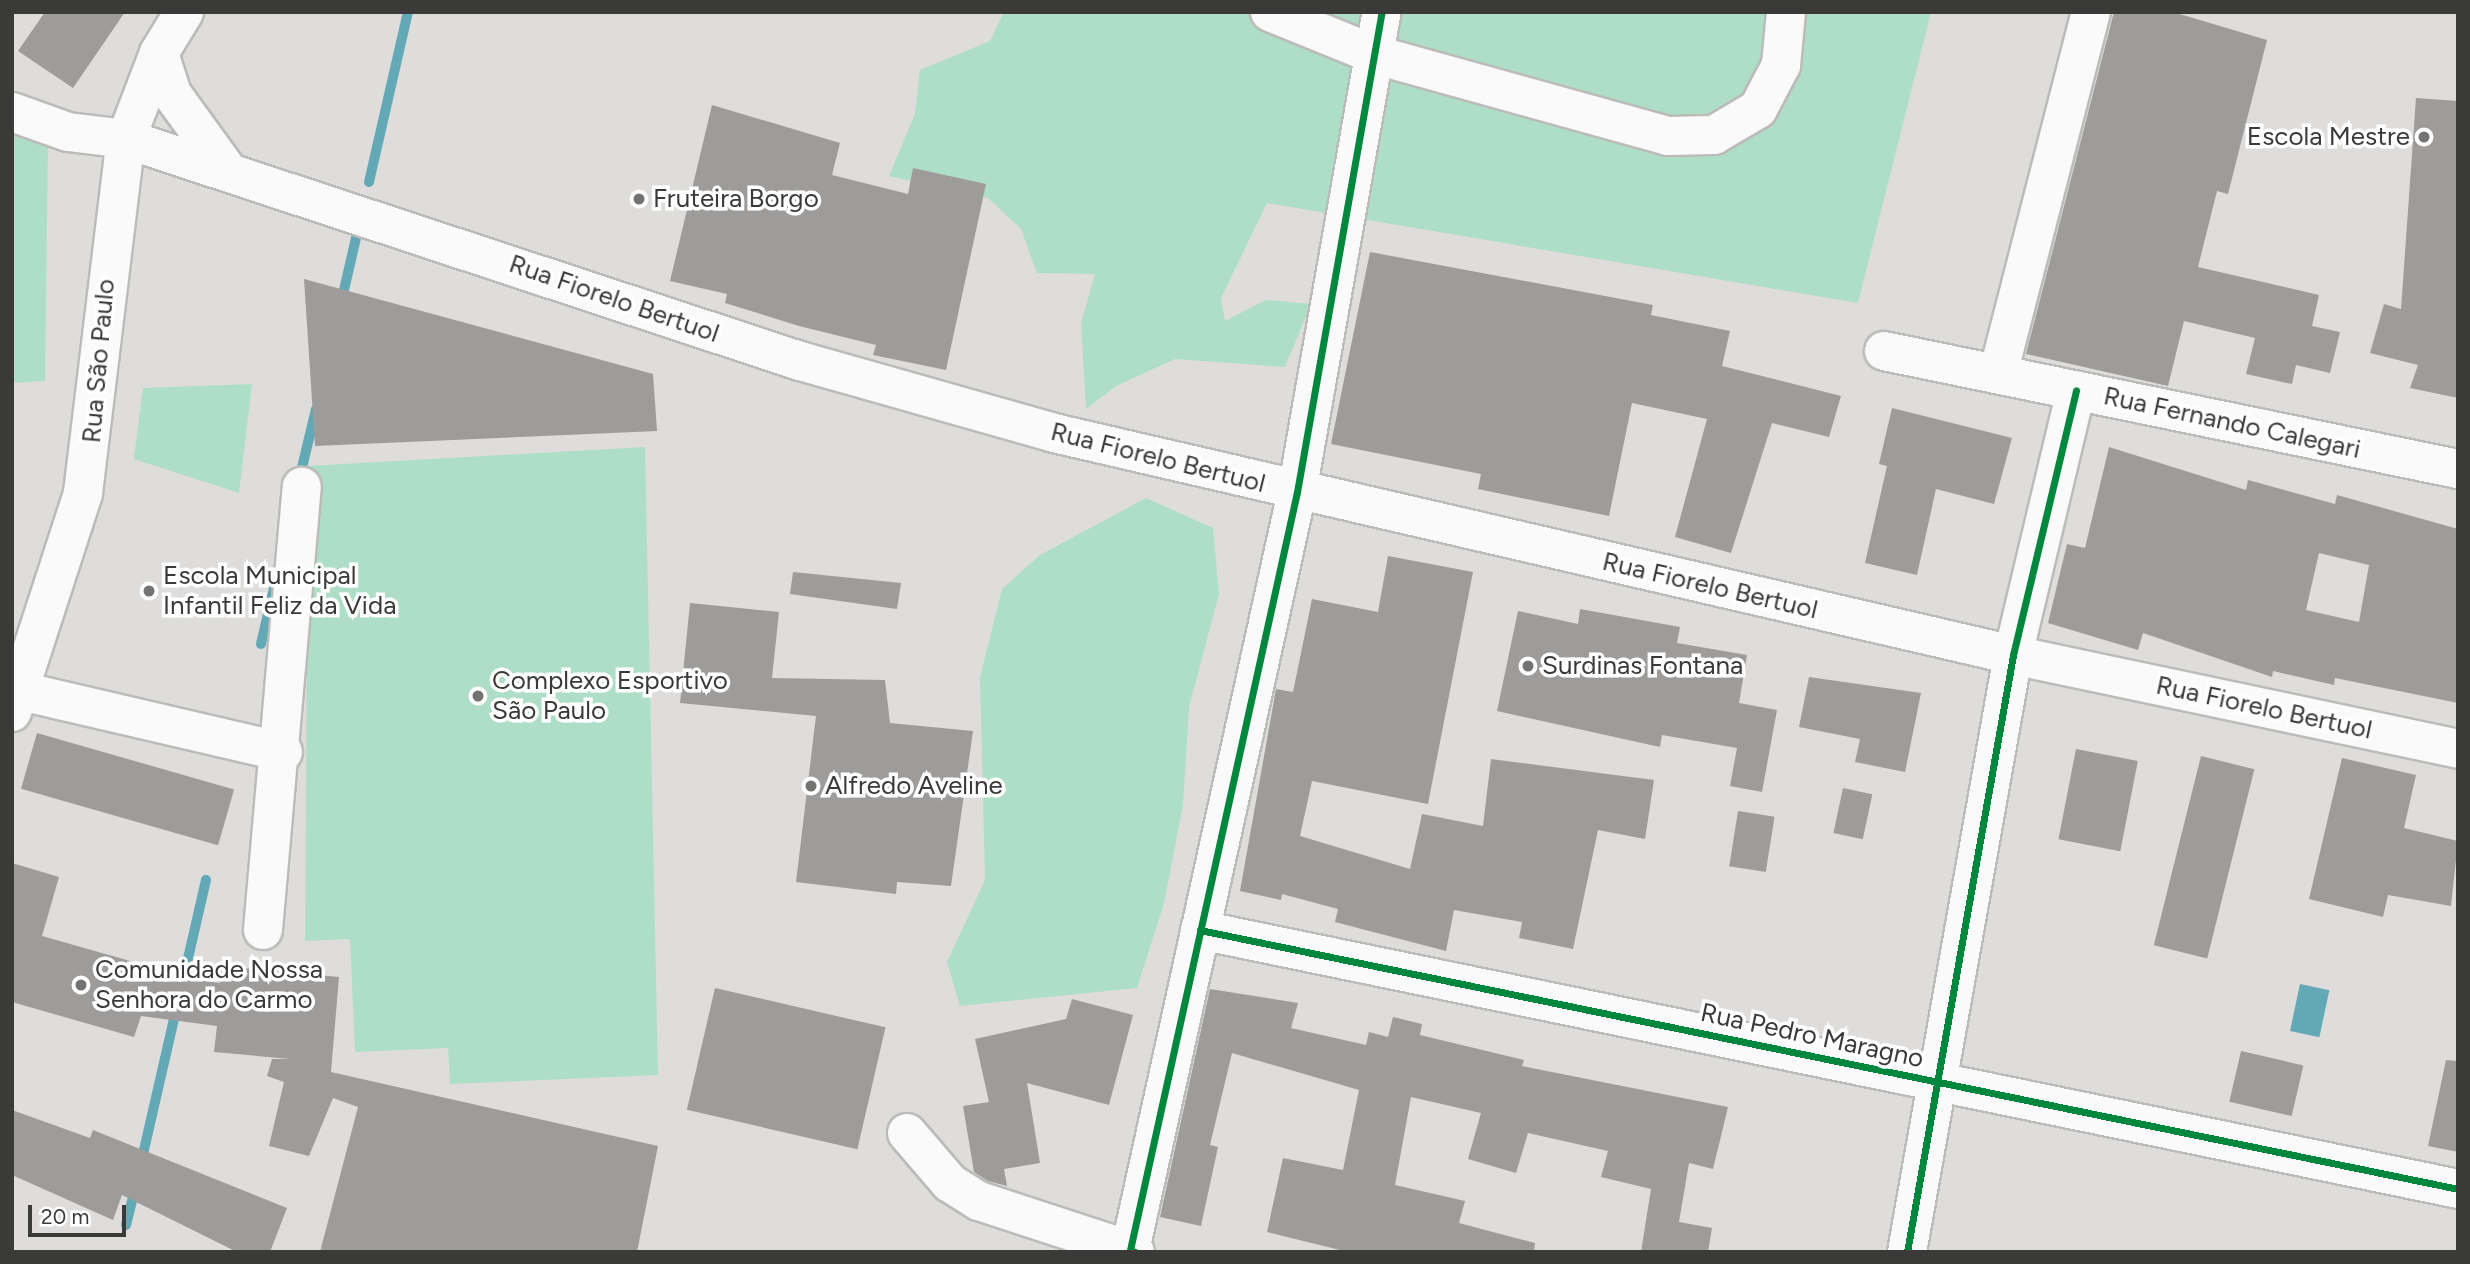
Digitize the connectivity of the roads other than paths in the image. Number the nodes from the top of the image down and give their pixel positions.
1 (184, 12) edge
2 (1270, 12) edge
3 (1382, 12) edge
4 (1786, 12) edge
5 (2091, 12) edge
6 (159, 53) junction
7 (1376, 55) junction
8 (12, 113) edge
9 (126, 139) junction
10 (225, 167) junction
11 (1884, 351) dead end
12 (1998, 374) junction
13 (2076, 390) junction
14 (2458, 470) edge
15 (302, 487) dead end
16 (1297, 492) junction
17 (27, 633) edge
18 (2013, 656) junction
19 (16, 701) edge
20 (2458, 749) edge
21 (282, 752) junction
22 (263, 930) dead end
23 (1200, 930) junction
24 (1937, 1083) junction
25 (907, 1133) dead end
26 (2458, 1189) edge
27 (1132, 1251) edge
28 (1907, 1252) edge

1 - 6 street, Rua São Paulo
2 - 7 street
3 - 7 street
4 - 7 street
5 - 12 street
6 - 9 street, Rua São Paulo
6 - 10 street
7 - 16 street
8 - 9 street, Rua Fiorelo Bertuol
9 - 10 street, Rua Fiorelo Bertuol
9 - 17 street, Rua São Paulo
10 - 16 street, Rua Fiorelo Bertuol
11 - 12 street, Rua Fernando Calegari
12 - 13 street, Rua Fernando Calegari
13 - 14 street, Rua Fernando Calegari
13 - 18 street
15 - 21 street
16 - 18 street, Rua Fiorelo Bertuol
16 - 23 street
17 - 19 street, Rua São Paulo
18 - 20 street, Rua Fiorelo Bertuol
18 - 24 street
19 - 21 street
21 - 22 street
23 - 24 street, Rua Pedro Maragno
23 - 27 street
24 - 26 street, Rua Pedro Maragno
24 - 28 street
25 - 27 street

